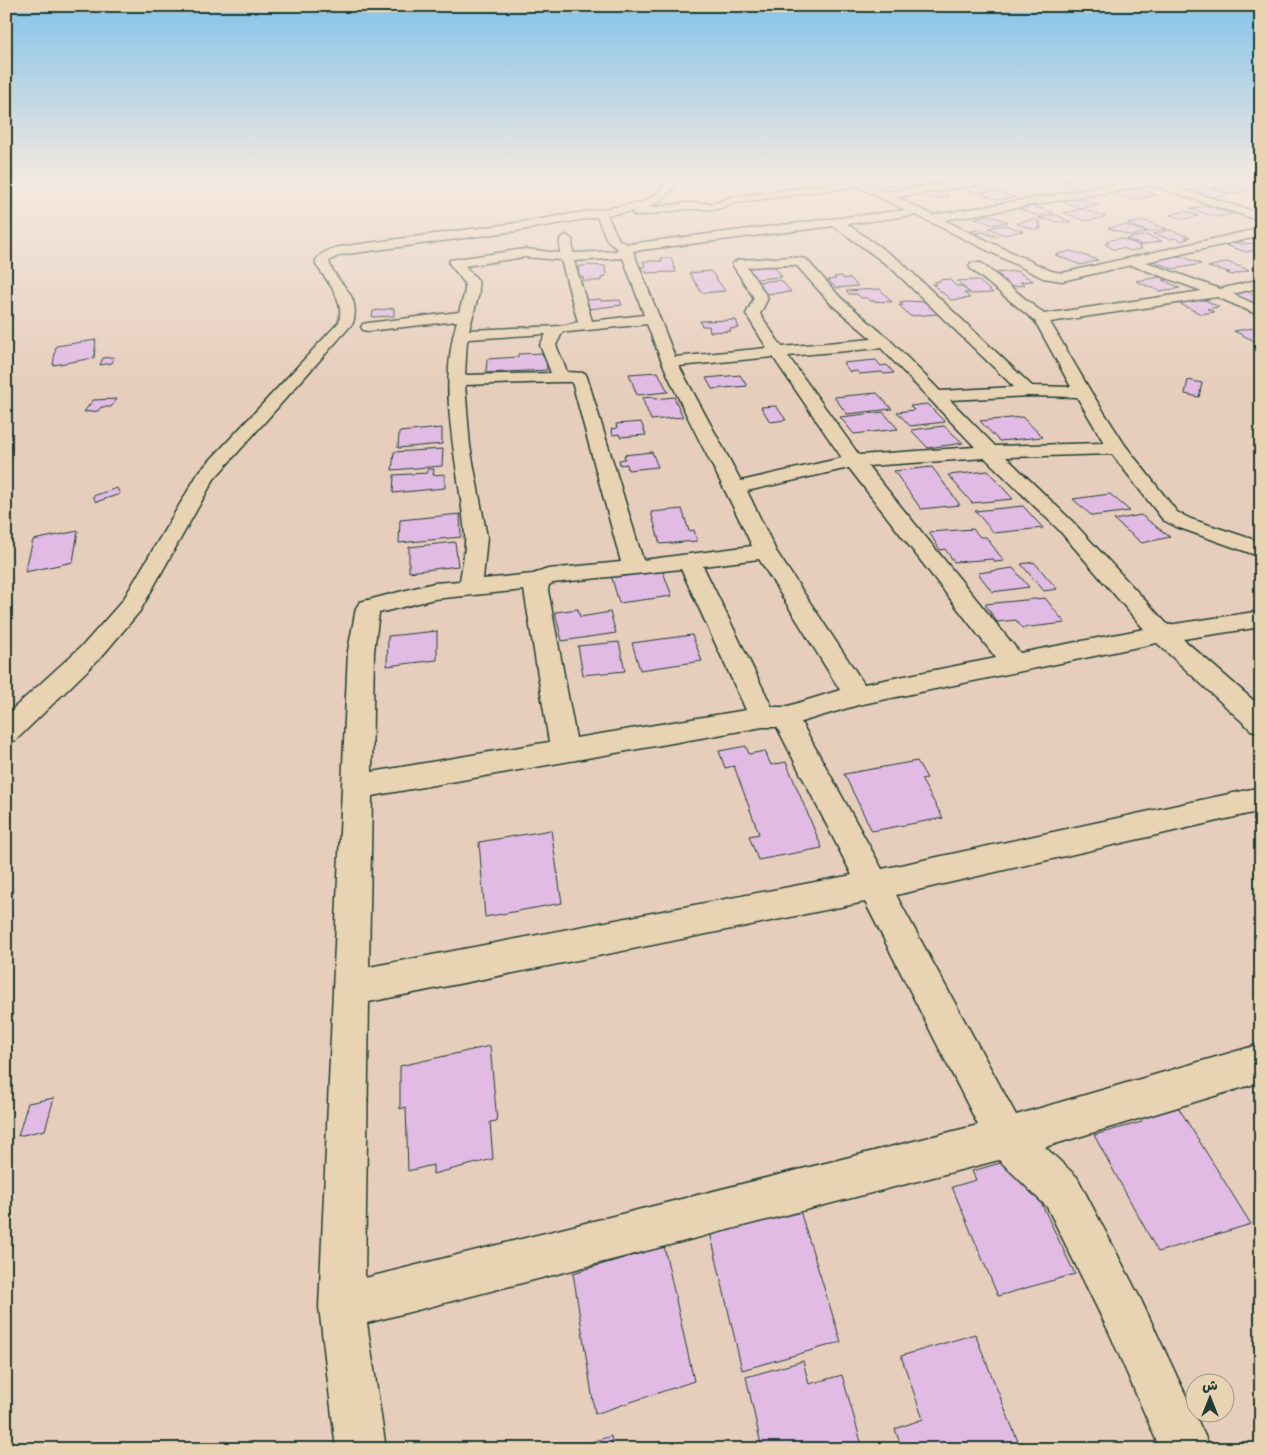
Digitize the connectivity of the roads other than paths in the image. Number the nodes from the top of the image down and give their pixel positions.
1 (376, 246) edge
2 (441, 246) edge
3 (567, 246) edge
4 (622, 246) edge
5 (645, 246) edge
6 (726, 246) edge
7 (870, 246) edge
8 (986, 246) edge
9 (1202, 246) edge
10 (626, 248) junction
11 (567, 257) junction
12 (1134, 262) junction
13 (455, 263) junction
14 (738, 264) junction
15 (976, 266) dead end
16 (1054, 277) junction
17 (1261, 283) edge
18 (1080, 290) dead end
19 (1219, 293) junction
20 (1097, 299) dead end
21 (1114, 308) junction
22 (1261, 312) edge
23 (465, 316) junction
24 (1041, 318) junction
25 (651, 319) junction
26 (586, 326) junction
27 (368, 327) dead end
28 (557, 329) junction
29 (459, 339) junction
30 (885, 343) junction
31 (777, 352) junction
32 (669, 362) junction
33 (561, 378) junction
34 (456, 380) junction
35 (1028, 391) junction
36 (1082, 392) junction
37 (936, 396) junction
38 (1117, 448) junction
39 (990, 452) junction
40 (854, 460) junction
41 (735, 488) junction
42 (1261, 550) edge
43 (765, 551) junction
44 (689, 561) junction
45 (634, 568) junction
46 (538, 581) junction
47 (471, 587) junction
48 (1261, 620) edge
49 (1162, 634) junction
50 (1015, 664) junction
51 (857, 695) junction
52 (774, 717) junction
53 (1261, 722) edge
54 (6, 732) edge
55 (564, 750) junction
56 (358, 786) junction
57 (1261, 799) edge
58 (874, 886) junction
59 (352, 988) junction
60 (1261, 1063) edge
61 (1006, 1138) junction
62 (342, 1307) junction
63 (361, 1449) edge
64 (1186, 1449) edge

1 - 54 street
2 - 13 street
3 - 11 street
4 - 10 street
5 - 10 street
6 - 14 street
7 - 35 street
8 - 16 street
9 - 12 street
10 - 11 street
10 - 25 street
11 - 13 street
11 - 26 street
12 - 16 street
12 - 19 street
13 - 23 street
14 - 30 street
14 - 31 street
15 - 24 street
16 - 18 street
17 - 19 street
19 - 21 street
19 - 22 street
20 - 21 street
21 - 24 street
23 - 27 street
23 - 29 street
24 - 36 street
25 - 26 street
25 - 32 street
26 - 28 street
28 - 29 street
28 - 33 street
29 - 34 street
30 - 31 street
30 - 37 street
31 - 32 street
31 - 40 street
32 - 41 street
33 - 34 street
33 - 45 street
34 - 47 street
35 - 36 street
35 - 37 street
36 - 38 street
37 - 39 street
38 - 39 street
38 - 42 street
39 - 40 street
39 - 49 street
40 - 41 street
40 - 50 street
41 - 43 street
43 - 44 street
43 - 51 street
44 - 45 street
44 - 52 street
45 - 46 street
46 - 47 street
46 - 55 street
47 - 56 street
48 - 49 street
49 - 50 street
49 - 53 street
50 - 51 street
51 - 52 street
52 - 55 street
52 - 58 street
55 - 56 street
56 - 59 street
57 - 58 street
58 - 59 street
58 - 61 street
59 - 62 street
60 - 61 street
61 - 62 street
61 - 64 street
62 - 63 street

